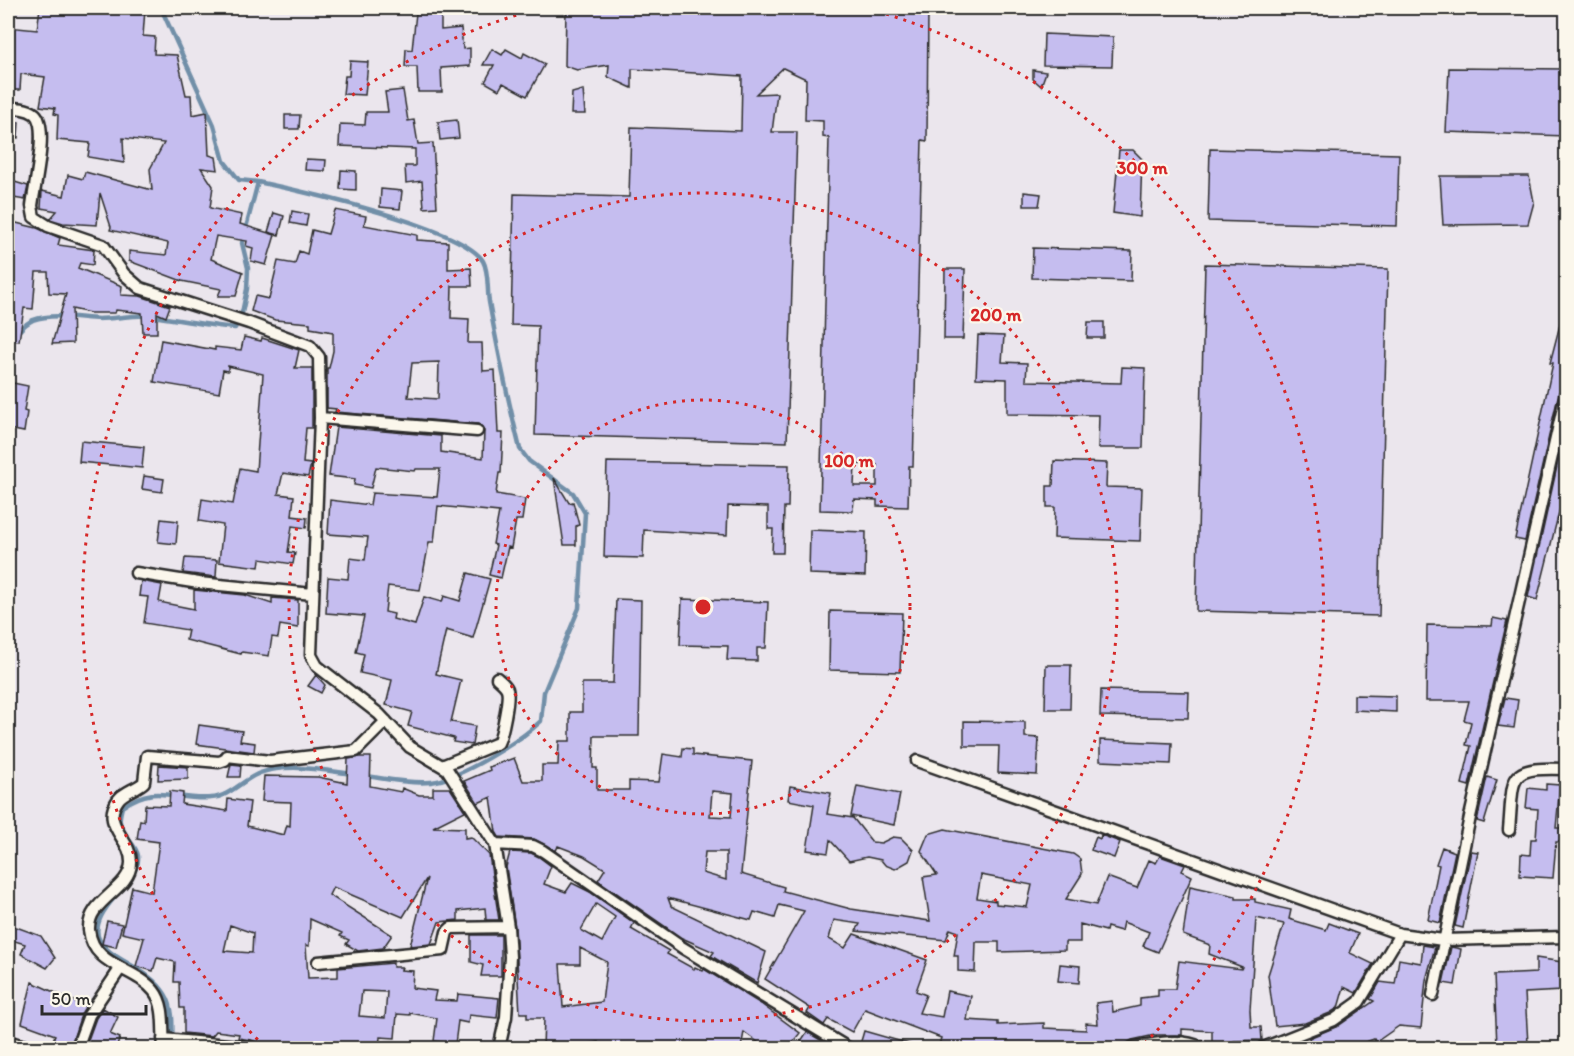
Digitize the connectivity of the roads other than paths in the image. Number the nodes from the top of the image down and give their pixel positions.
1 (8, 108) edge
2 (1566, 394) edge
3 (320, 418) junction
4 (477, 431) dead end
5 (136, 573) dead end
6 (313, 594) junction
7 (496, 678) dead end
8 (386, 722) junction
9 (917, 761) dead end
10 (445, 767) junction
11 (1566, 769) edge
12 (1509, 830) dead end
13 (495, 844) junction
14 (508, 927) junction
15 (1400, 934) junction
16 (1566, 937) edge
17 (1443, 940) junction
18 (318, 962) dead end
19 (120, 969) junction
20 (1433, 994) dead end
21 (8, 1041) edge
22 (169, 1042) edge
23 (249, 1047) dead end
24 (1134, 1047) edge
25 (31, 1048) edge
26 (77, 1048) edge
27 (499, 1048) edge
28 (848, 1048) edge
29 (1202, 1048) edge
30 (1263, 1048) edge

1 - 3 street
2 - 17 street
3 - 4 street
3 - 6 street
5 - 6 street
6 - 8 street
7 - 10 street
8 - 10 street
8 - 19 street
9 - 15 street
10 - 13 street
11 - 12 street
13 - 14 street
13 - 28 street
14 - 18 street
14 - 27 street
15 - 17 street
15 - 30 street
16 - 17 street
17 - 20 street
19 - 22 street
19 - 26 street
21 - 25 street
22 - 23 street
24 - 29 street

